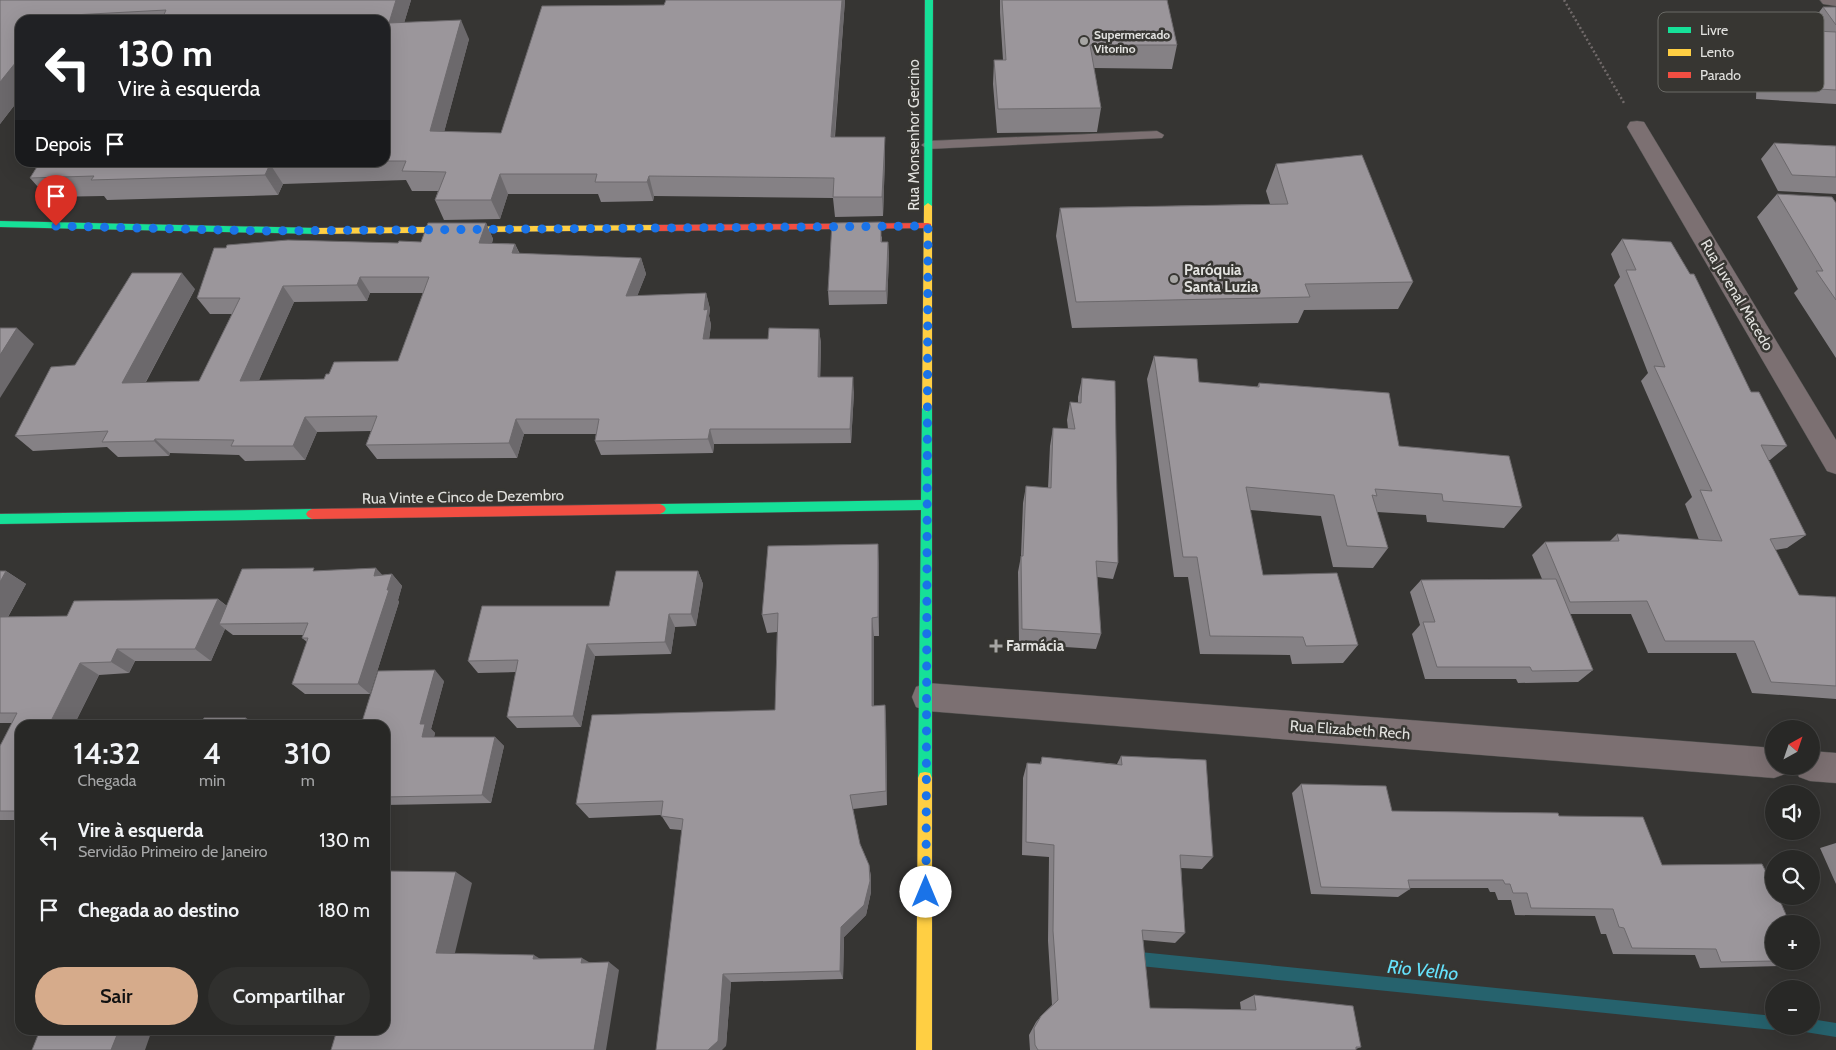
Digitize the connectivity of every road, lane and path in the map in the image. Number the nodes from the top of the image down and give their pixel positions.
1 (929, 0) edge
2 (1564, 0) edge
3 (1830, 0) edge
4 (1836, 1) edge
5 (1637, 127) joint
6 (1157, 135) dead end
7 (928, 145) junction
8 (0, 224) edge
9 (928, 226) junction
10 (1836, 463) edge
11 (927, 505) junction
12 (0, 519) edge
13 (927, 697) junction
14 (1765, 762) edge
15 (1820, 767) edge
16 (1836, 768) edge
17 (924, 1050) edge

1 - 7 street, Rua Monsenhor Gercino
2 - 5 path
3 - 4 street
5 - 10 street, Rua Juvenal Macedo
6 - 7 lane
7 - 9 street, Rua Monsenhor Gercino
8 - 9 street
9 - 11 street, Rua Monsenhor Gercino
11 - 12 street, Rua Vinte e Cinco de Dezembro
11 - 13 street, Rua Monsenhor Gercino
13 - 14 street, Rua Elizabeth Rech
13 - 17 street, Rua Monsenhor Gercino
15 - 16 street

